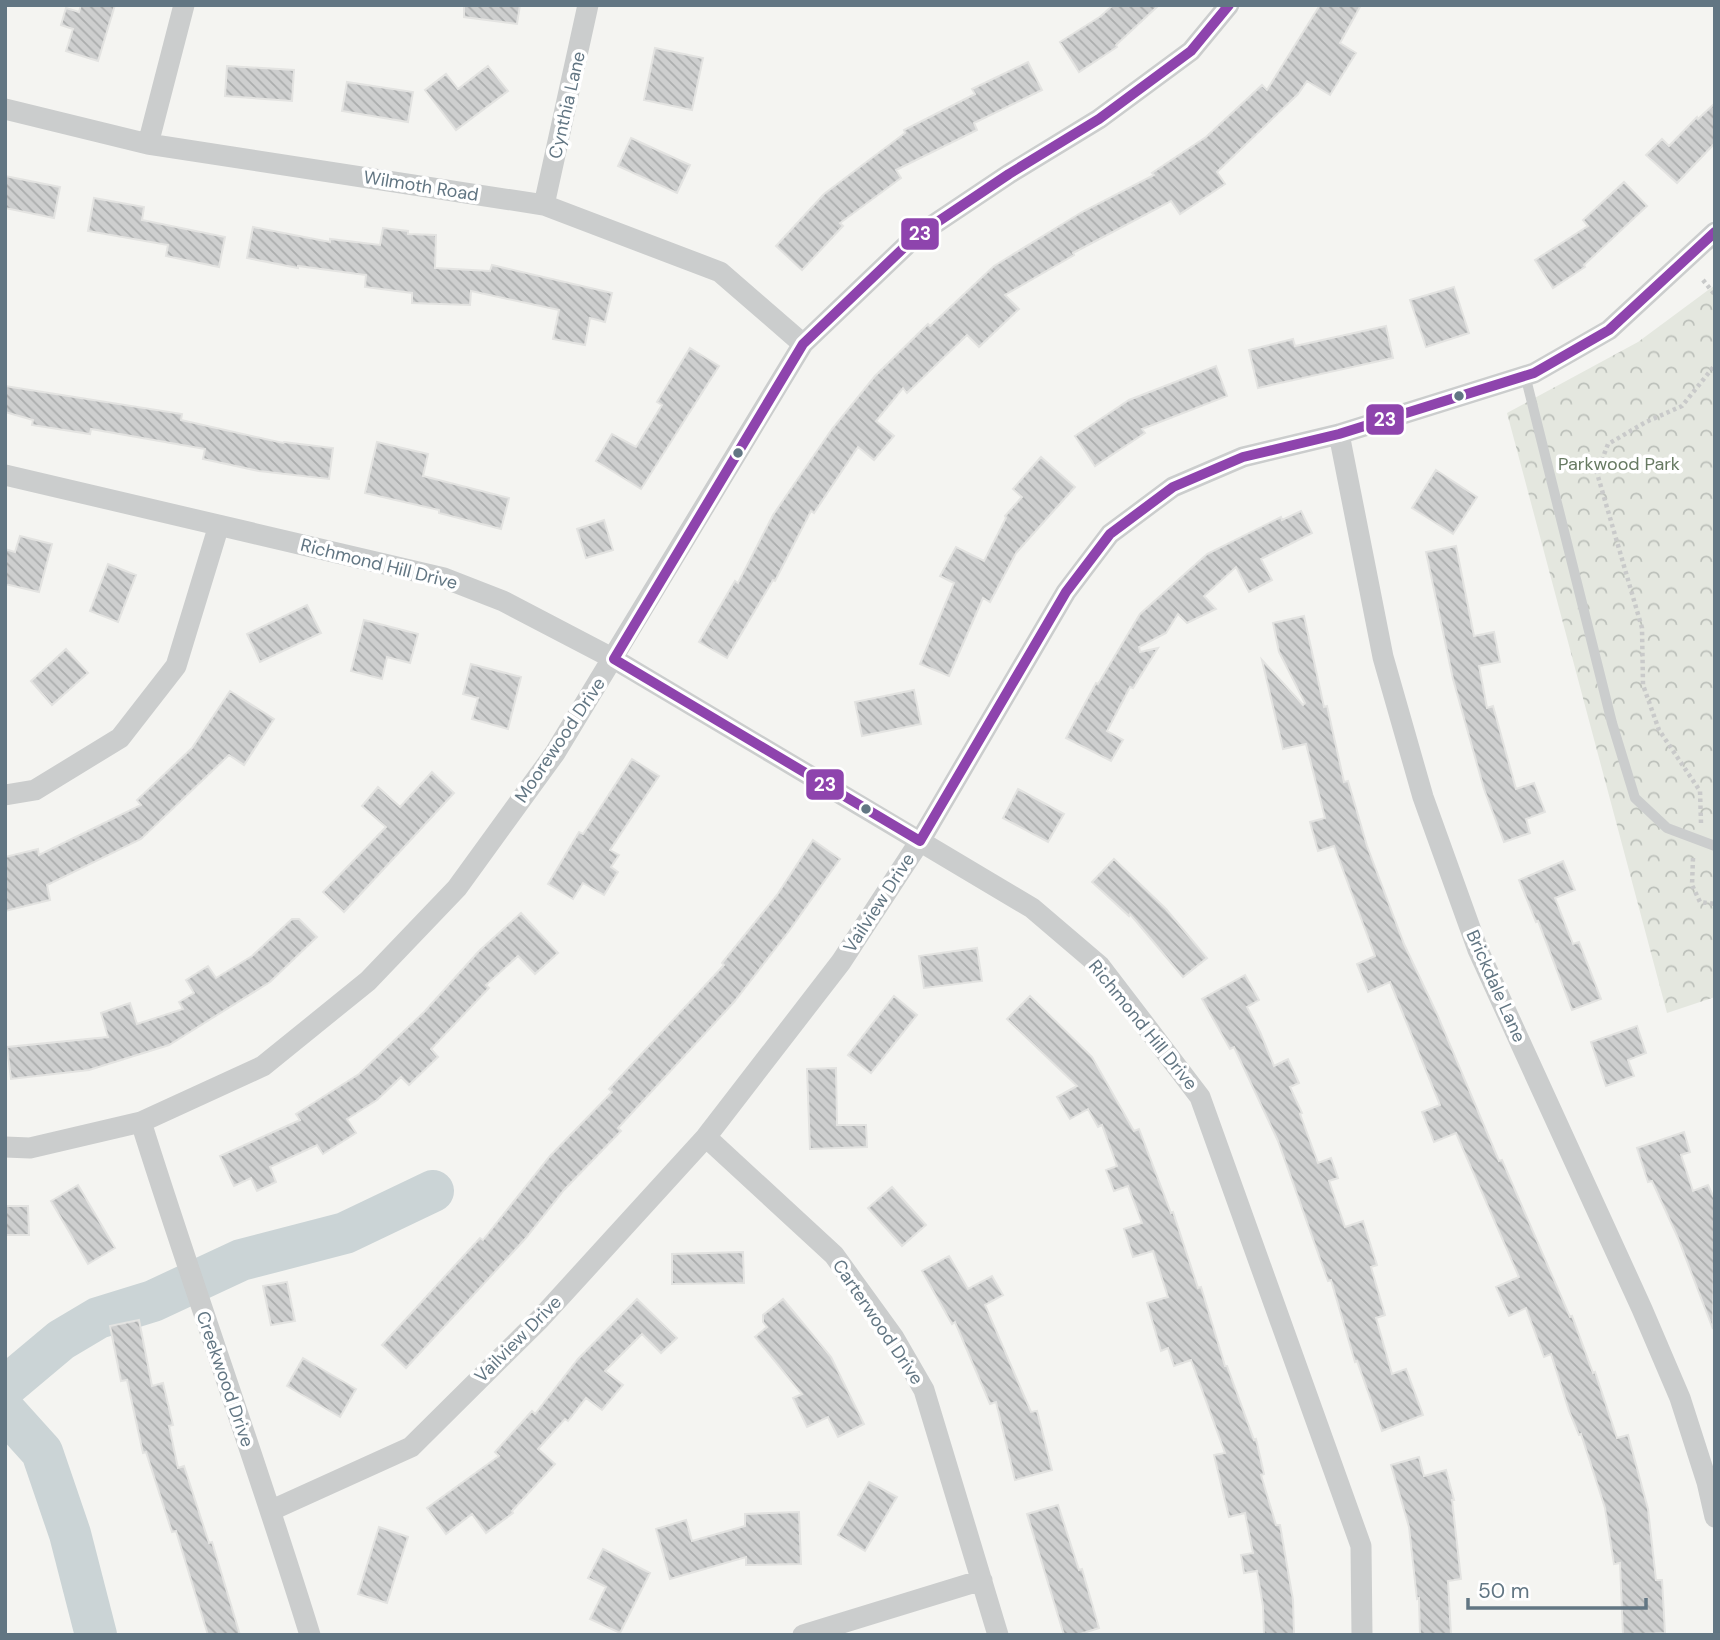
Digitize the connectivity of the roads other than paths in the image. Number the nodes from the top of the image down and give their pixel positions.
1 (184, 5) edge
2 (588, 5) edge
3 (1229, 5) edge
4 (5, 109) edge
5 (148, 144) junction
6 (544, 205) junction
7 (1715, 232) edge
8 (803, 344) junction
9 (1525, 375) junction
10 (1339, 434) junction
11 (5, 475) edge
12 (219, 525) junction
13 (614, 659) junction
14 (5, 795) edge
15 (920, 841) junction
16 (1715, 846) edge
17 (141, 1122) junction
18 (706, 1137) junction
19 (5, 1147) edge
20 (272, 1510) junction
21 (1715, 1517) edge
22 (982, 1580) junction
23 (310, 1635) edge
24 (803, 1635) edge
25 (998, 1635) edge
26 (1362, 1635) edge

1 - 5 street
2 - 6 street, Cynthia Lane
3 - 8 street, Moorewood Drive
4 - 5 street, Wilmoth Road
5 - 6 street, Wilmoth Road
6 - 8 street, Wilmoth Road
7 - 9 street, Vailview Drive
8 - 13 street, Moorewood Drive
9 - 10 street, Vailview Drive
9 - 16 lane
10 - 15 street, Vailview Drive
10 - 21 street, Brickdale Lane
11 - 12 street, Richmond Hill Drive
12 - 13 street, Richmond Hill Drive
12 - 14 street
13 - 15 street, Richmond Hill Drive
13 - 17 street, Moorewood Drive
15 - 18 street, Vailview Drive
15 - 26 street, Richmond Hill Drive
17 - 19 street, Moorewood Drive
17 - 20 street, Creekwood Drive
18 - 20 street, Vailview Drive
18 - 22 street, Carterwood Drive
20 - 23 street, Creekwood Drive
22 - 24 street
22 - 25 street, Carterwood Drive

